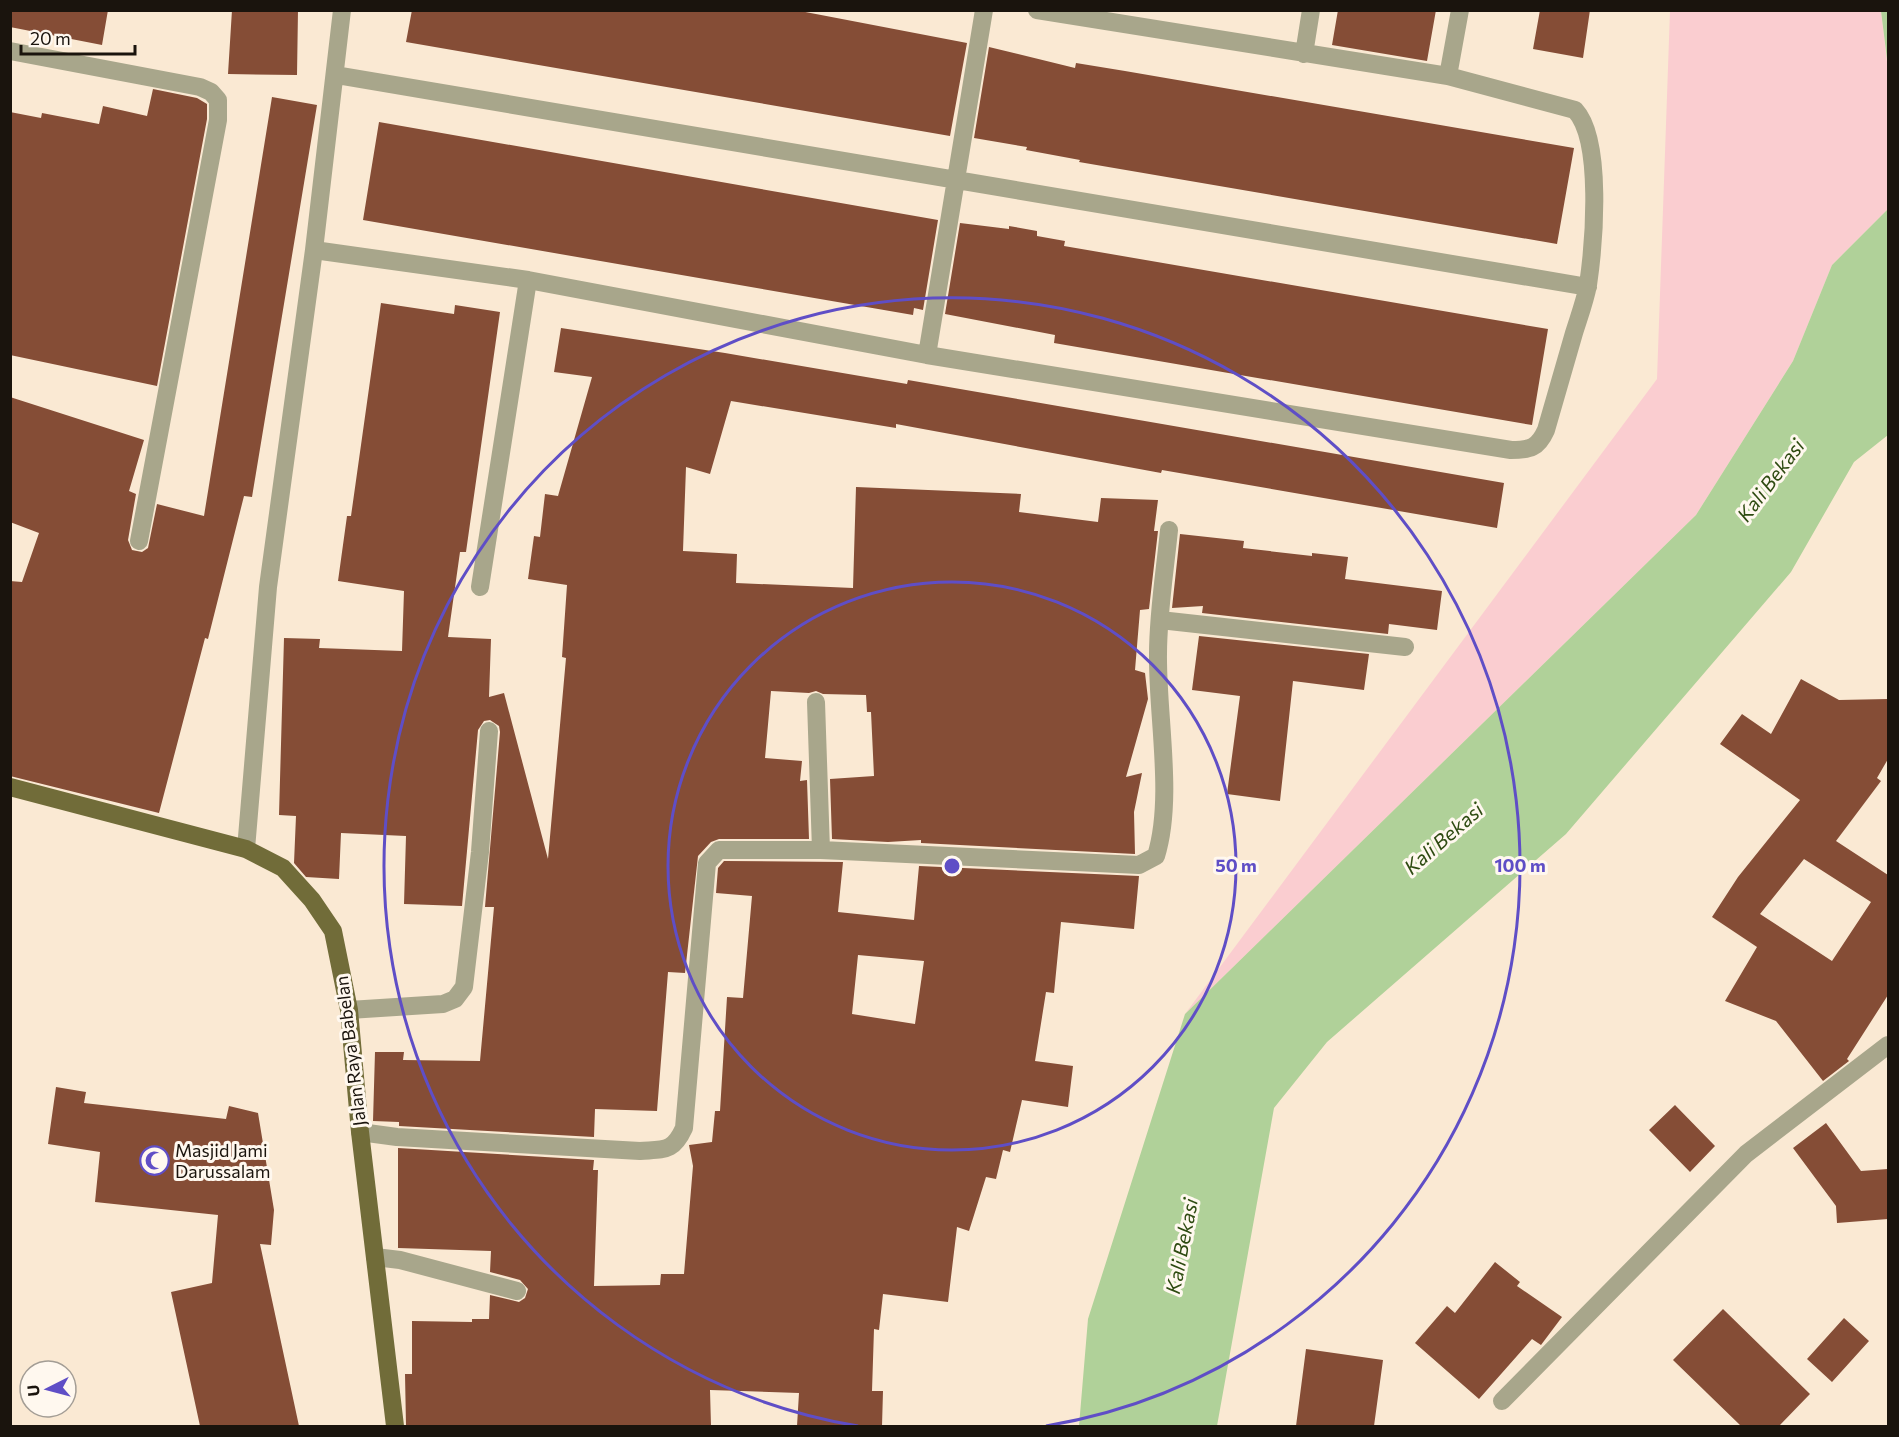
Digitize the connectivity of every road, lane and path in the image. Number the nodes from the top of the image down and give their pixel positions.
1 (342, 10) edge
2 (984, 10) edge
3 (1037, 10) edge
4 (1311, 10) edge
5 (1460, 10) edge
6 (1144, 19) edge
7 (10, 51) edge
8 (1304, 54) junction
9 (336, 75) junction
10 (1448, 76) junction
11 (957, 178) junction
12 (314, 250) junction
13 (528, 280) junction
14 (1588, 287) junction
15 (927, 355) junction
16 (1169, 530) dead end
17 (139, 541) dead end
18 (480, 587) dead end
19 (1160, 620) junction
20 (1405, 646) dead end
21 (816, 702) dead end
22 (489, 731) dead end
23 (10, 787) edge
24 (246, 849) junction
25 (821, 850) junction
26 (349, 1010) junction
27 (1888, 1045) edge
28 (360, 1132) junction
29 (375, 1257) junction
30 (517, 1291) dead end
31 (1502, 1401) dead end
32 (395, 1426) edge

1 - 9 street
2 - 11 street
3 - 6 street
4 - 8 street
5 - 10 street
6 - 8 street
7 - 17 street
8 - 10 street
9 - 11 street
9 - 12 street
10 - 14 street
11 - 14 street
11 - 15 street
12 - 13 street
12 - 24 street
13 - 15 street
13 - 18 street
14 - 15 street
16 - 19 street
19 - 20 street
19 - 25 street
21 - 25 street
22 - 26 street
23 - 24 main road, Jalan Raya Babelan
24 - 26 main road, Jalan Raya Babelan
25 - 28 street
26 - 28 main road, Jalan Raya Babelan
27 - 31 street
28 - 29 main road, Jalan Raya Babelan
29 - 30 street
29 - 32 main road, Jalan Raya Babelan

